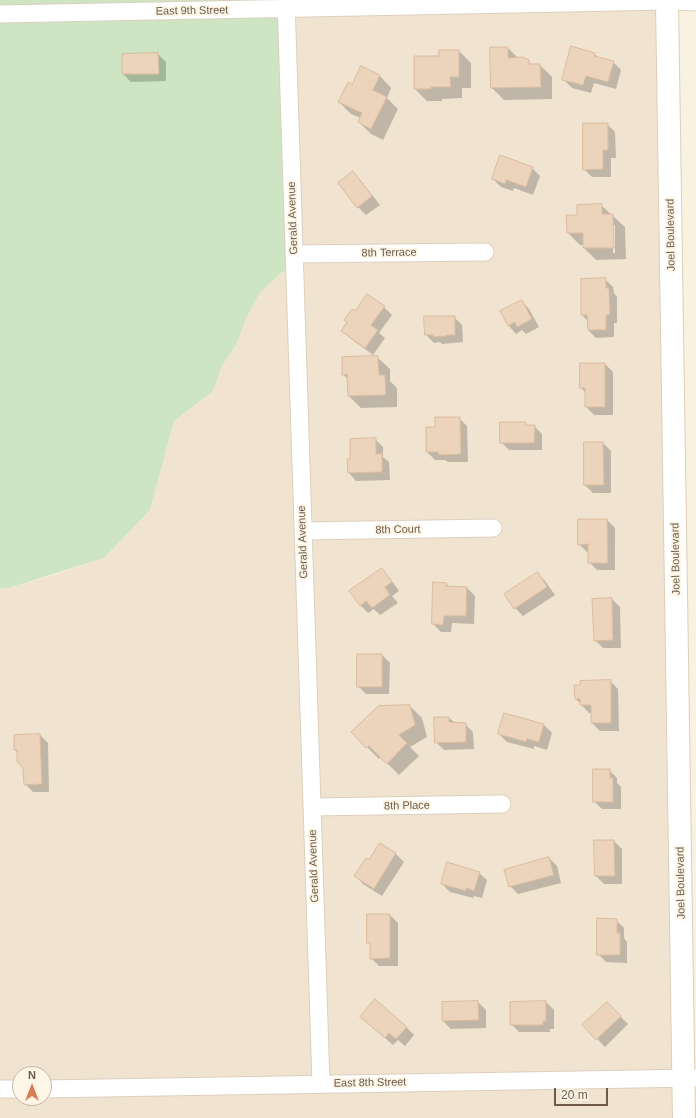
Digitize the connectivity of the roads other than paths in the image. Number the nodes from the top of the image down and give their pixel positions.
1 (667, 1) edge
2 (696, 2) edge
3 (286, 5) edge
4 (0, 14) edge
5 (485, 252) dead end
6 (294, 254) junction
7 (493, 528) dead end
8 (303, 531) junction
9 (502, 804) dead end
10 (312, 807) junction
11 (690, 1078) edge
12 (321, 1084) junction
13 (0, 1089) edge
14 (12, 1089) edge
15 (52, 1089) edge
16 (684, 1118) edge

1 - 2 street, East 9th Street
1 - 3 street, East 9th Street
1 - 11 main road, Joel Boulevard
3 - 4 street, East 9th Street
3 - 6 street, Gerald Avenue
5 - 6 street, 8th Terrace
6 - 8 street, Gerald Avenue
7 - 8 street, 8th Court
8 - 10 street, Gerald Avenue
9 - 10 street, 8th Place
10 - 12 street, Gerald Avenue
11 - 12 street, East 8th Street
11 - 16 main road, Joel Boulevard
12 - 15 street, East 8th Street
13 - 14 street

